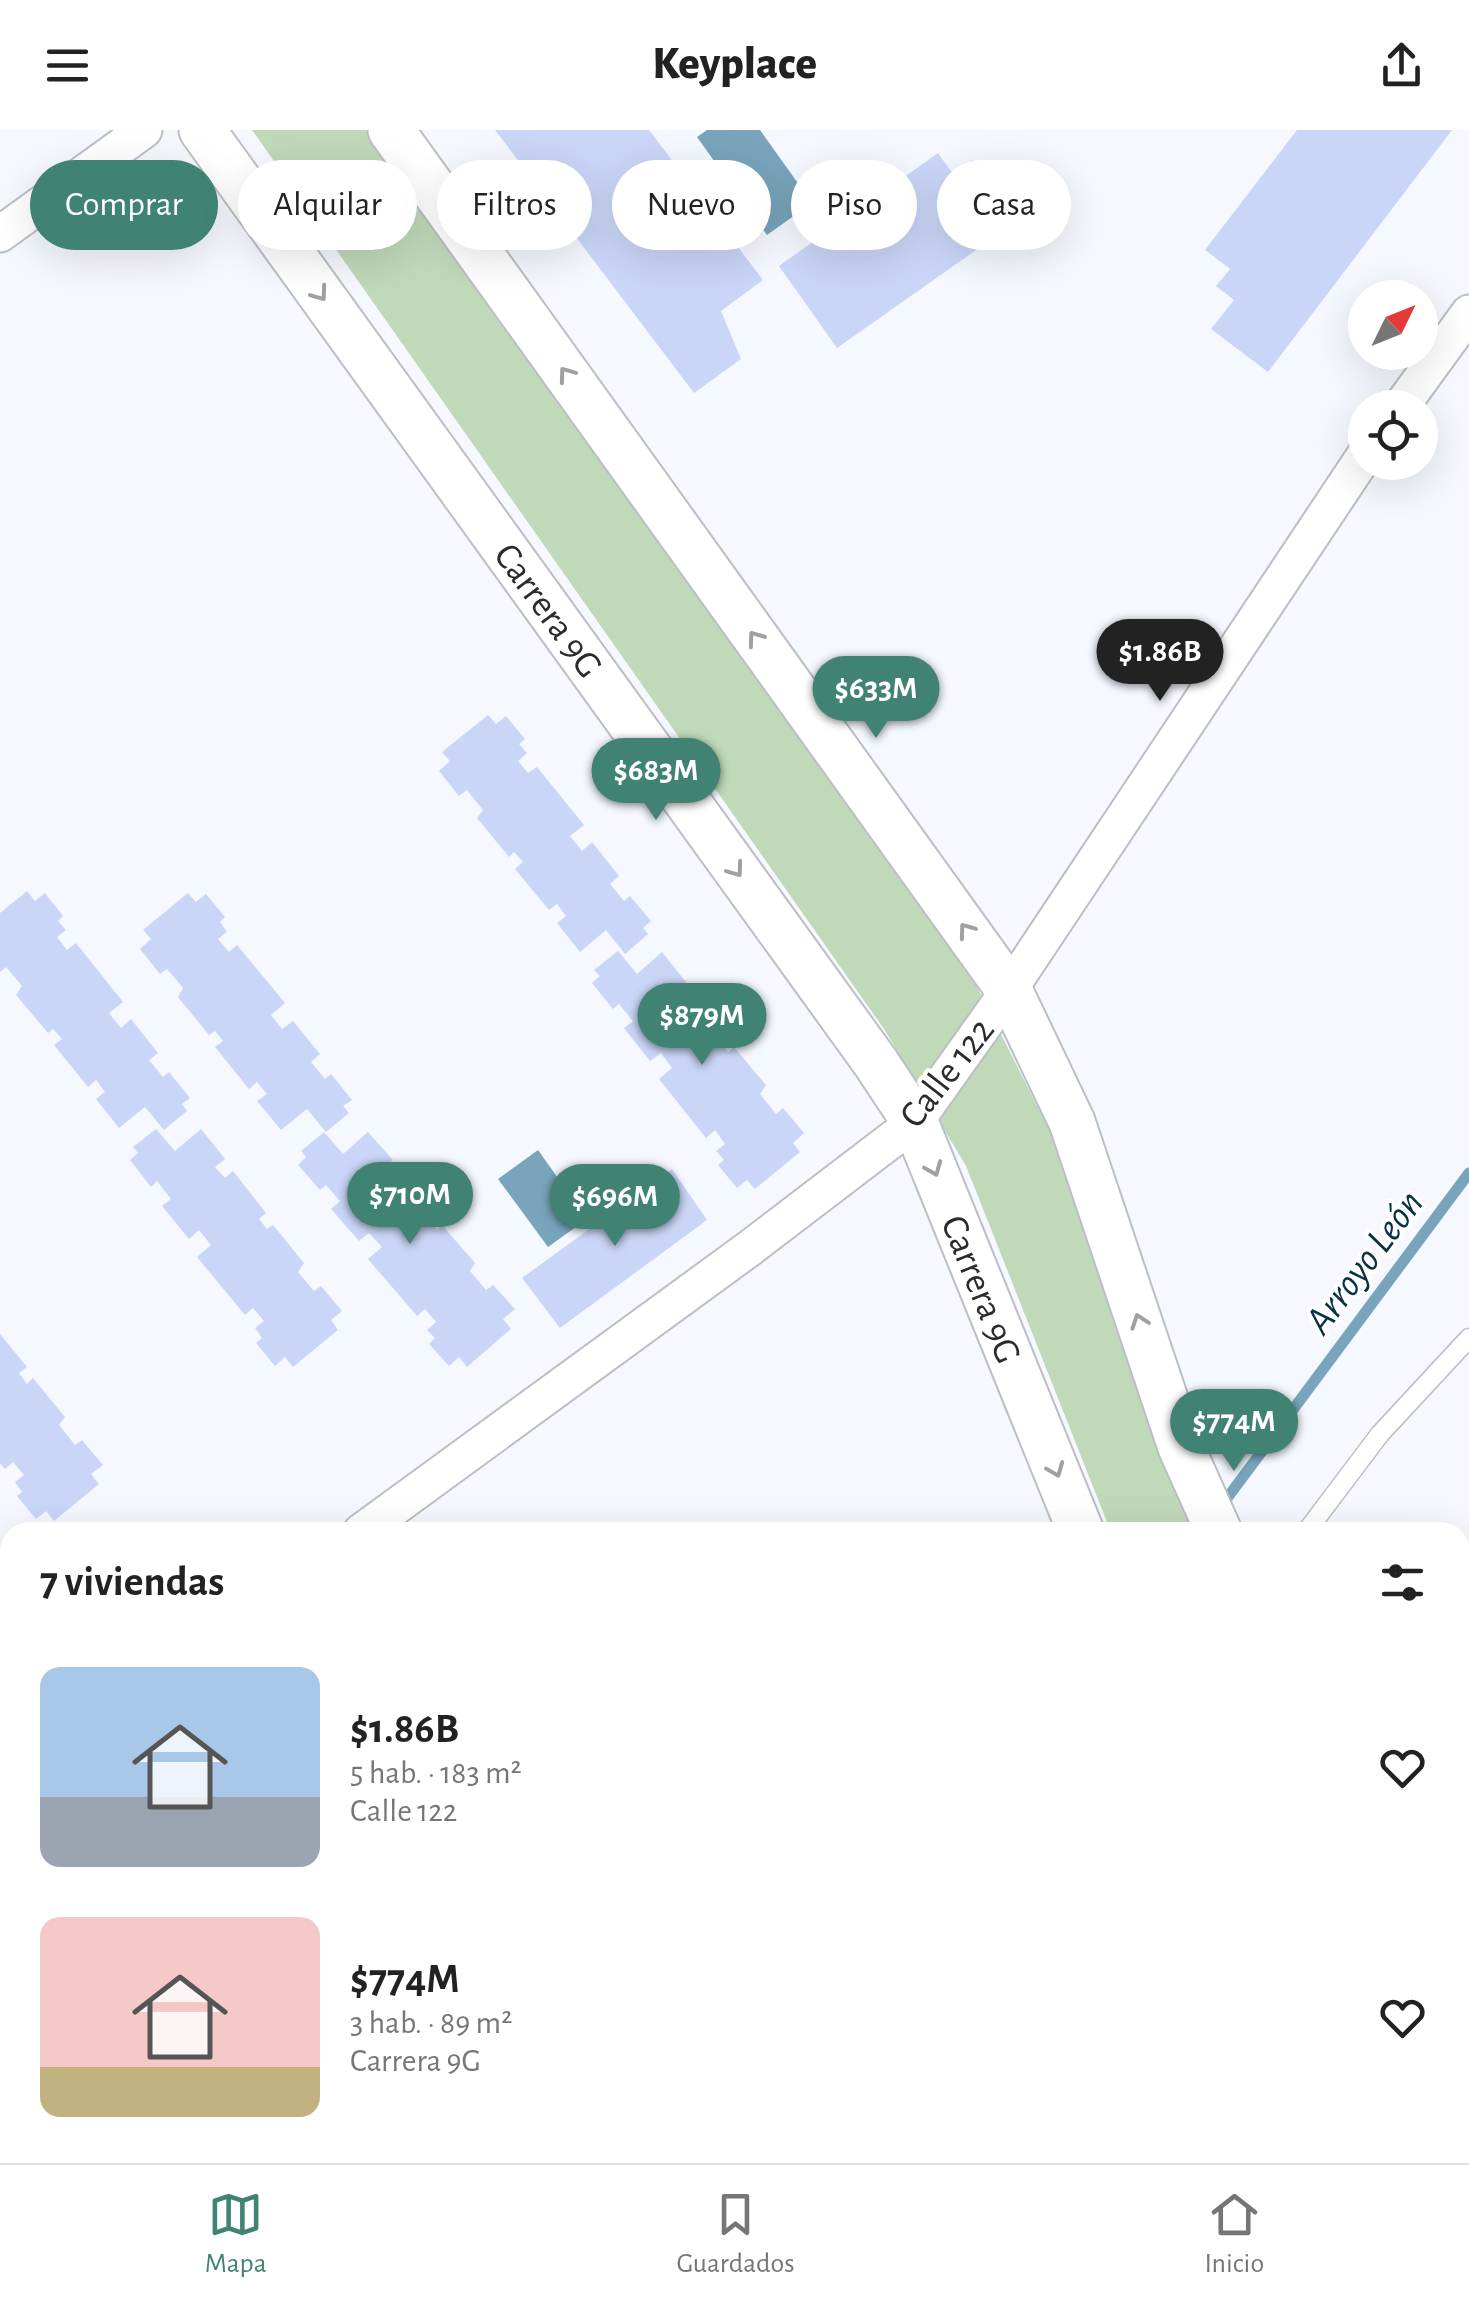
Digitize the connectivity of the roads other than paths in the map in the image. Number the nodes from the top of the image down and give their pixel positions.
1 (144, 130) edge
2 (202, 130) edge
3 (391, 130) edge
4 (0, 234) edge
5 (1469, 314) edge
6 (1413, 390) edge
7 (1348, 480) edge
8 (1009, 990) junction
9 (915, 1122) junction
10 (1469, 1338) edge
11 (375, 1522) edge
12 (1077, 1522) edge
13 (1215, 1522) edge
14 (1314, 1522) edge

1 - 4 street
2 -> 9 street, Carrera 9G
8 -> 3 street
5 - 6 street
7 - 8 street, Calle 122
8 - 9 street, Calle 122
13 -> 8 street
9 - 11 street, Calle 122
9 -> 12 street, Carrera 9G
10 - 14 lane

